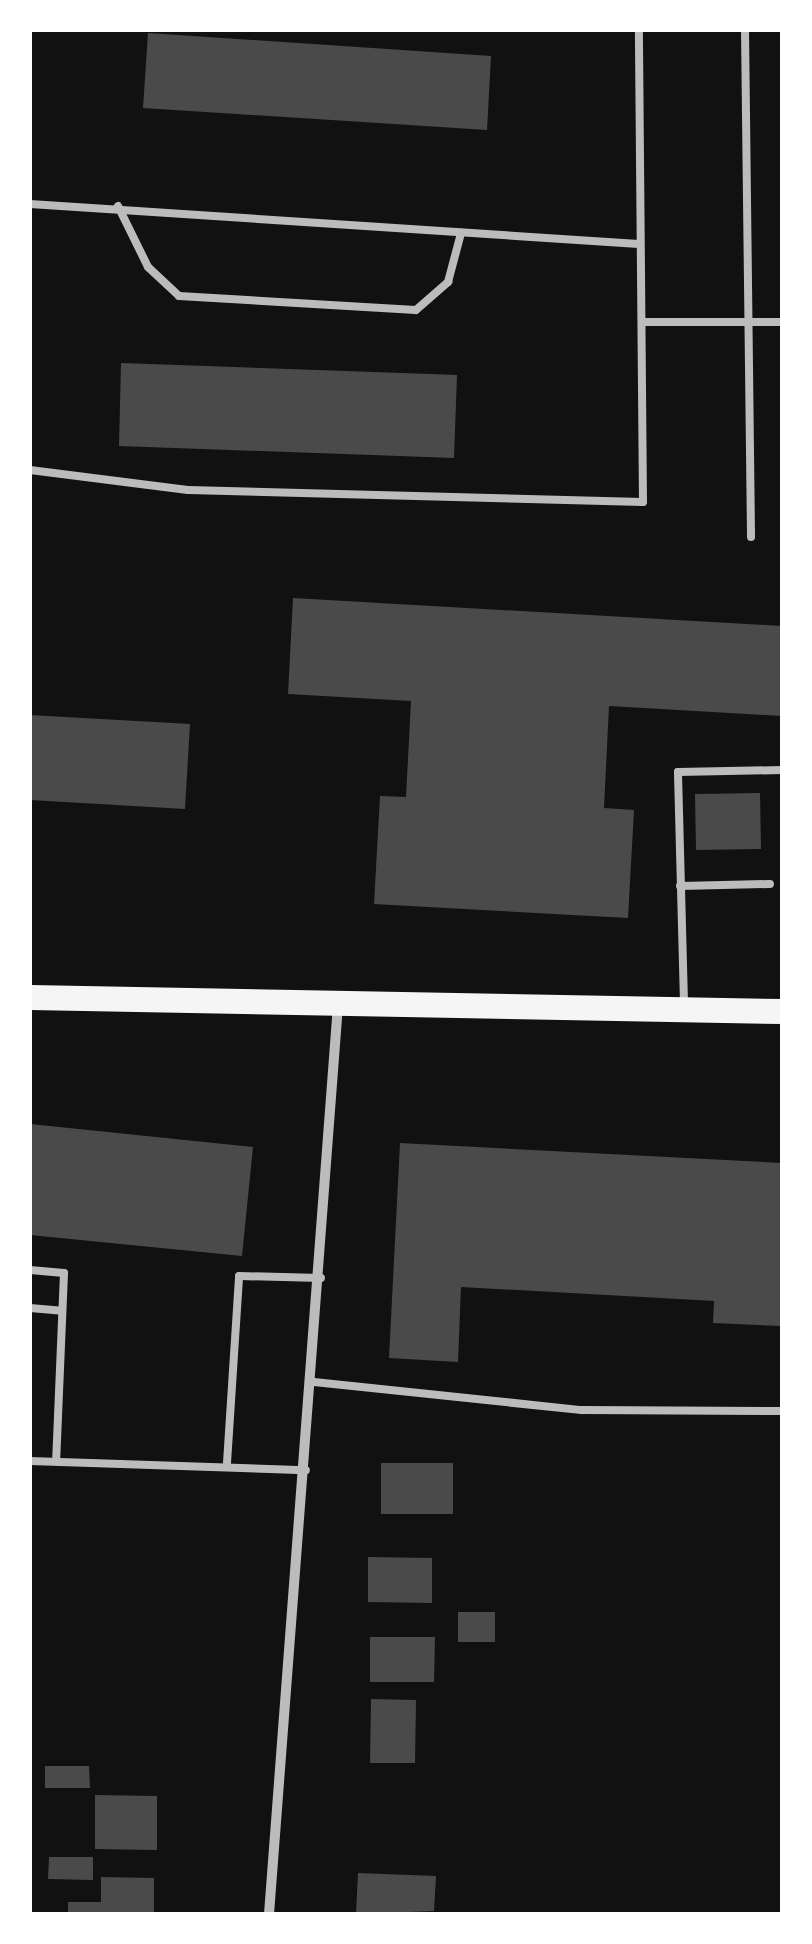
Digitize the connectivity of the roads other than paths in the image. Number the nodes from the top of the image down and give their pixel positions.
1 (638, 30) edge
2 (745, 30) edge
3 (30, 204) edge
4 (118, 206) junction
5 (461, 233) junction
6 (640, 244) junction
7 (642, 322) junction
8 (746, 322) junction
9 (782, 322) edge
10 (30, 470) edge
11 (751, 538) dead end
12 (782, 770) edge
13 (770, 884) dead end
14 (680, 886) junction
15 (30, 997) edge
16 (338, 1004) junction
17 (684, 1010) junction
18 (782, 1011) edge
19 (30, 1270) edge
20 (322, 1278) junction
21 (30, 1308) edge
22 (62, 1312) junction
23 (314, 1382) junction
24 (782, 1412) edge
25 (30, 1462) edge
26 (56, 1462) junction
27 (226, 1463) junction
28 (306, 1470) junction
29 (269, 1914) edge

1 - 6 lane
2 - 8 lane
3 - 4 lane
4 - 5 lane
4 - 5 lane
5 - 6 lane
6 - 7 lane
7 - 8 lane
7 - 10 lane
8 - 9 lane
8 - 11 lane
12 - 14 lane
13 - 14 lane
14 - 17 lane
15 - 16 main road
16 - 17 main road
16 - 20 street
17 - 18 main road
19 - 22 lane
20 - 23 street
20 - 27 lane
21 - 22 lane
22 - 26 lane
23 - 24 lane
23 - 28 street
25 - 26 lane
26 - 27 lane
27 - 28 lane
28 - 29 street

